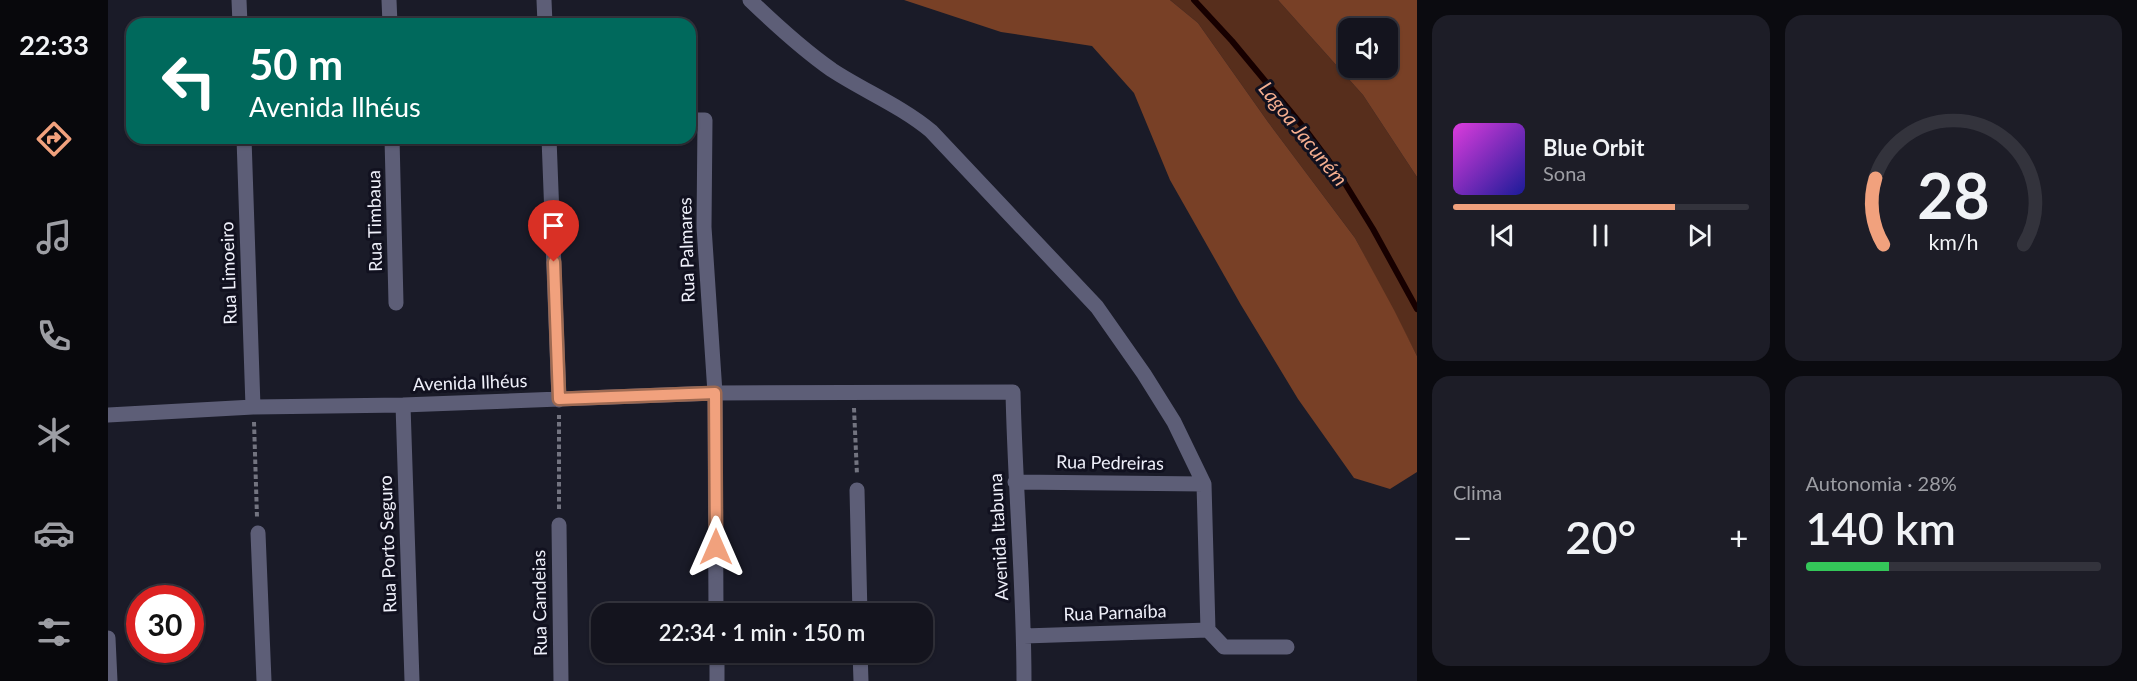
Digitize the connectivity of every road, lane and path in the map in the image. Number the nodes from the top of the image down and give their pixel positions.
1 (239, 0) edge
2 (389, 0) edge
3 (544, 0) edge
4 (750, 0) edge
5 (240, 18) edge
6 (390, 18) edge
7 (545, 18) edge
8 (696, 120) edge
9 (244, 144) edge
10 (392, 144) edge
11 (549, 144) edge
12 (396, 303) dead end
13 (853, 392) junction
14 (1013, 392) joint
15 (715, 393) junction
16 (559, 399) junction
17 (403, 405) junction
18 (253, 407) junction
19 (108, 415) edge
20 (1015, 482) junction
21 (1204, 484) junction
22 (857, 490) joint
23 (559, 525) joint
24 (258, 533) joint
25 (716, 603) edge
26 (860, 603) edge
27 (1208, 630) junction
28 (1024, 636) junction
29 (108, 638) edge
30 (1287, 647) dead end
31 (717, 663) edge
32 (860, 663) edge
33 (110, 681) edge
34 (264, 681) edge
35 (412, 681) edge
36 (561, 681) edge
37 (717, 681) edge
38 (861, 681) edge
39 (1024, 681) edge

1 - 5 street
2 - 6 street
3 - 7 street
4 - 21 street
8 - 15 street, Rua Palmares
9 - 18 street, Rua Limoeiro
10 - 12 street, Rua Timbaua
11 - 16 street
13 - 14 street, Avenida Ilhéus
13 - 15 street, Avenida Ilhéus
13 - 22 path
14 - 20 street, Avenida Itabuna
15 - 16 street, Avenida Ilhéus
15 - 25 street
16 - 17 street, Avenida Ilhéus
16 - 23 path
17 - 18 street, Avenida Ilhéus
17 - 35 street, Rua Porto Seguro
18 - 19 street, Avenida Ilhéus
18 - 24 path
20 - 21 street, Rua Pedreiras
20 - 28 street, Avenida Itabuna
21 - 27 street
22 - 26 street
23 - 36 street, Rua Candeias
24 - 34 street
27 - 28 street, Rua Parnaíba
27 - 30 street
28 - 39 street, Avenida Itabuna
29 - 33 street
31 - 37 street
32 - 38 street

